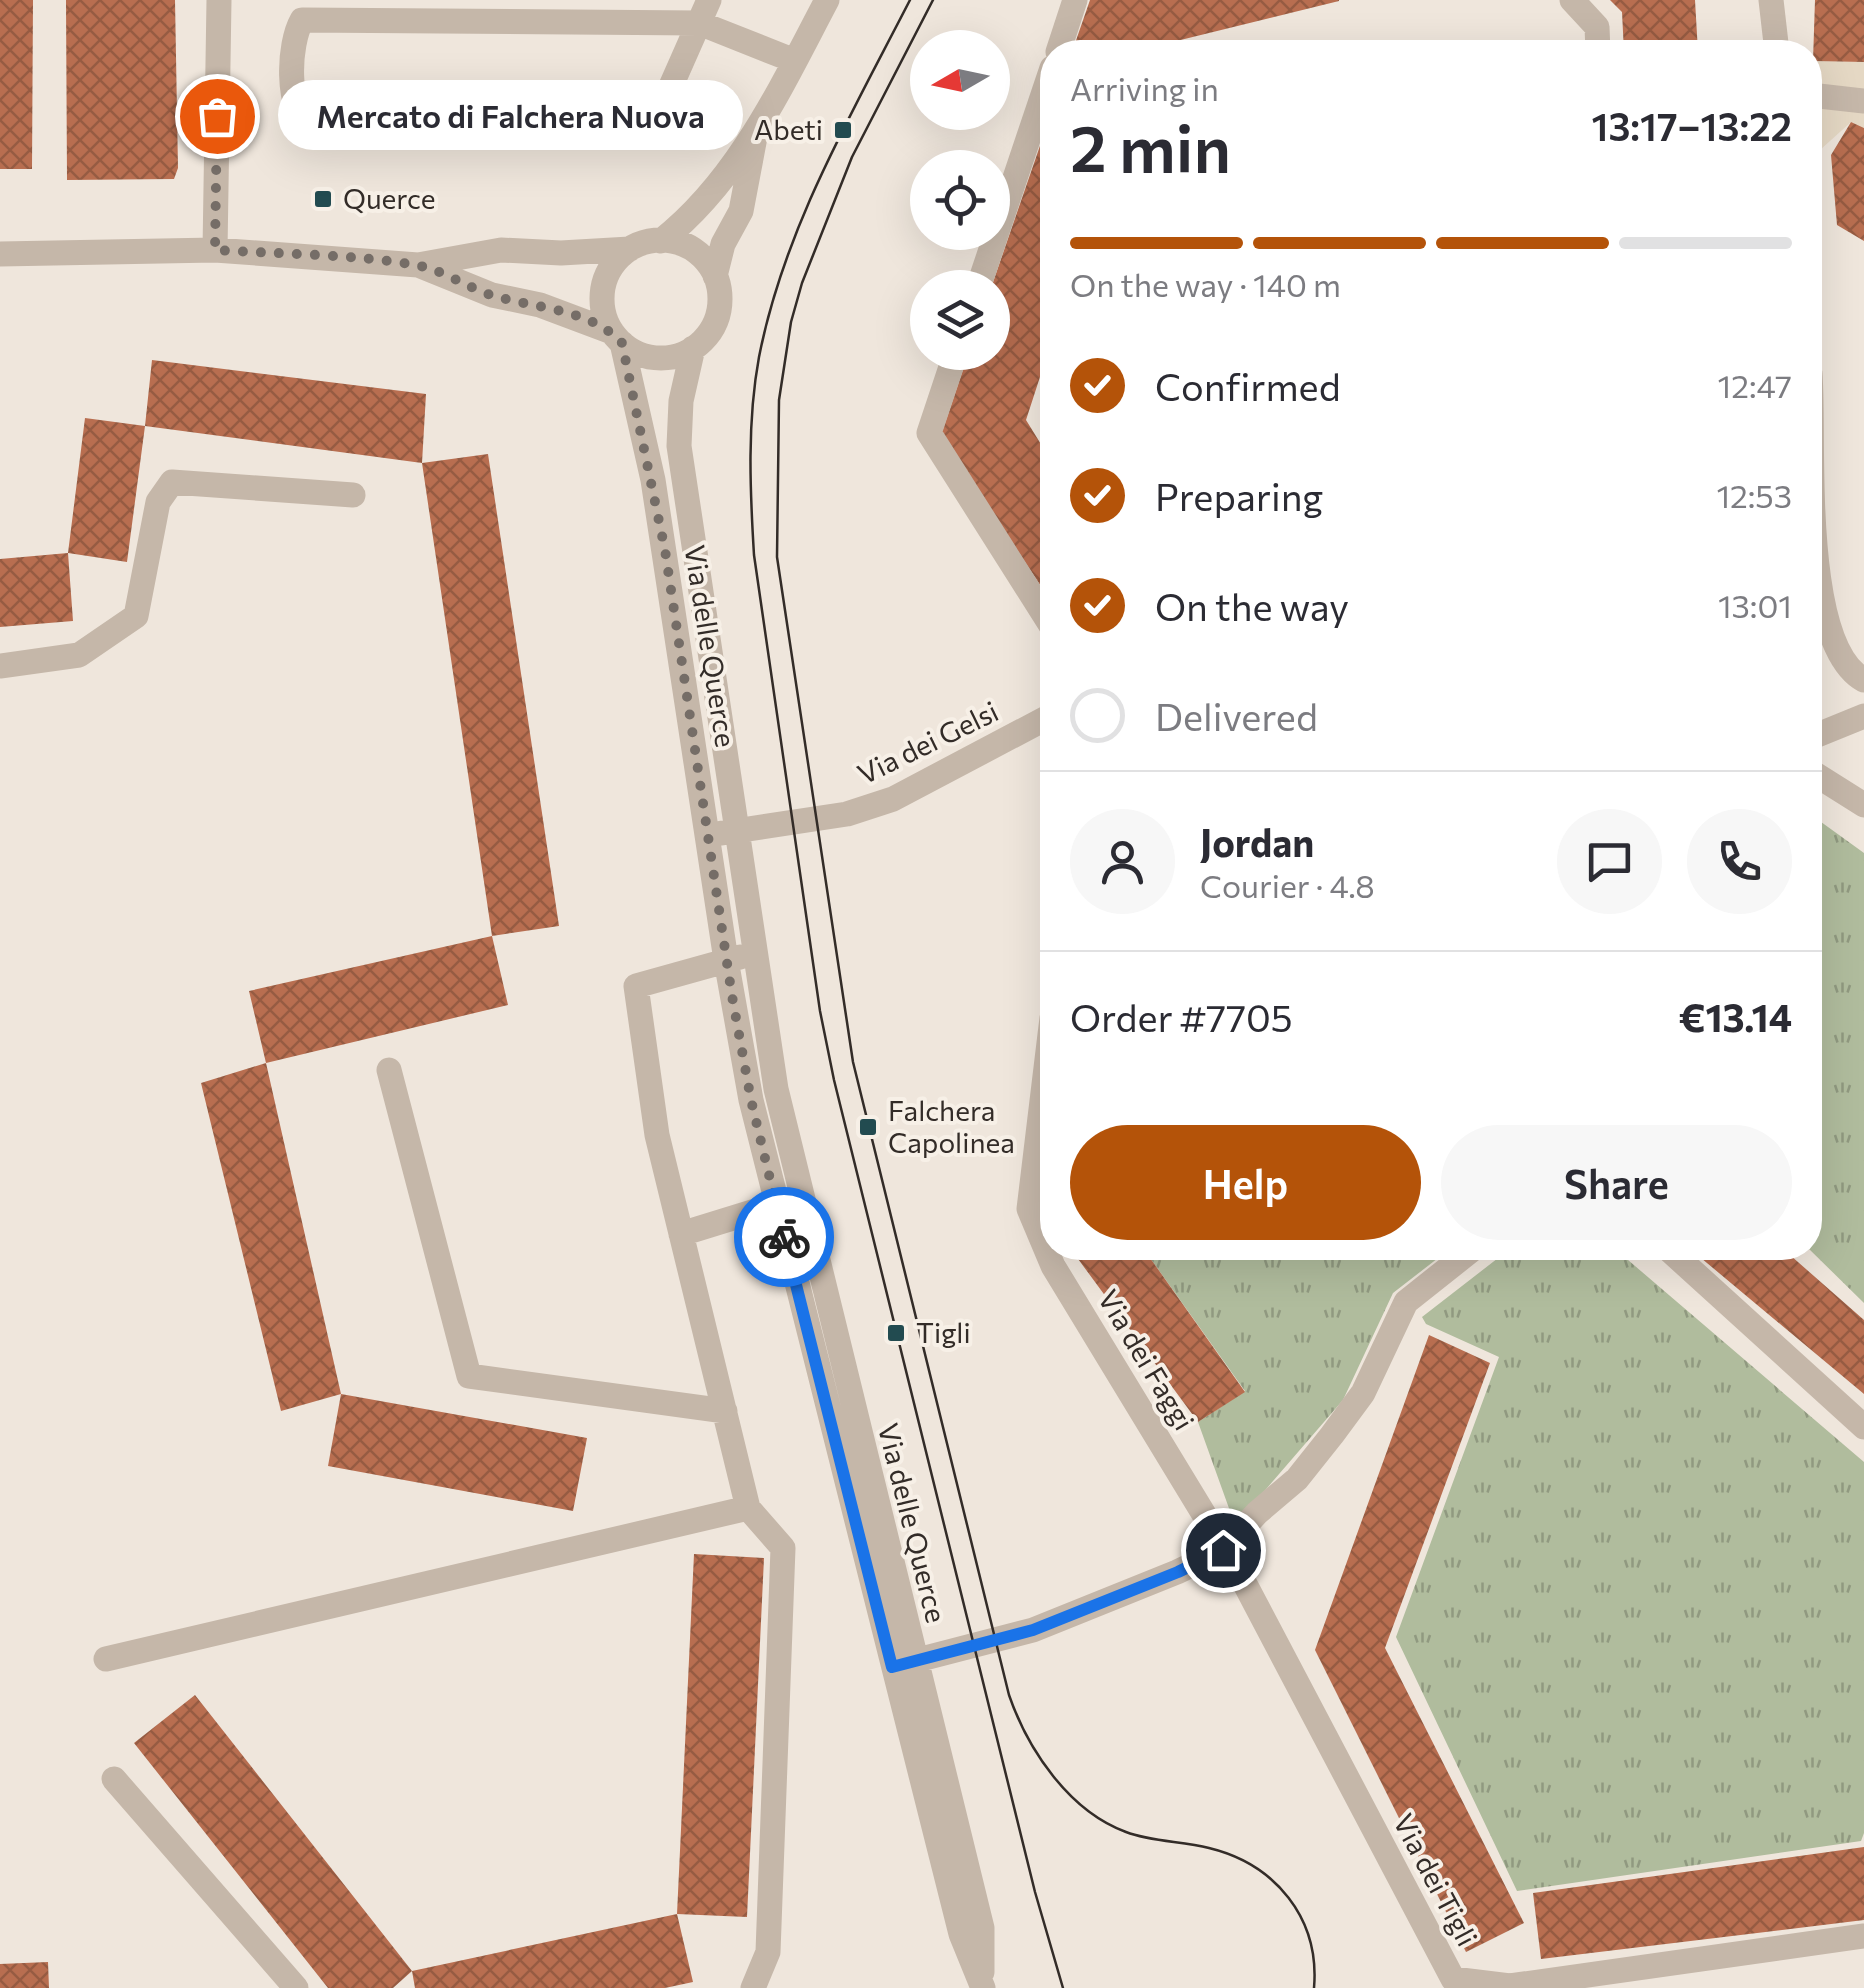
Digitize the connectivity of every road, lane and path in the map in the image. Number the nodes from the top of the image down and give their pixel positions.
1 (219, 0) edge
2 (827, 0) edge
3 (1076, 0) edge
4 (1572, 0) edge
5 (1770, 0) edge
6 (704, 12) edge
7 (1062, 40) edge
8 (1597, 40) edge
9 (1775, 40) edge
10 (794, 61) junction
11 (1822, 96) edge
12 (1864, 101) edge
13 (1040, 104) edge
14 (756, 133) junction
15 (661, 241) junction
16 (630, 249) junction
17 (215, 250) junction
18 (0, 254) edge
19 (418, 265) junction
20 (984, 270) edge
21 (715, 276) junction
22 (617, 338) junction
23 (693, 348) junction
24 (950, 370) edge
25 (353, 495) dead end
26 (1822, 592) edge
27 (1040, 607) edge
28 (0, 666) edge
29 (1864, 680) edge
30 (1864, 716) edge
31 (1040, 720) edge
32 (1822, 733) edge
33 (1822, 779) edge
34 (1864, 805) edge
35 (736, 830) junction
36 (708, 835) junction
37 (754, 953) junction
38 (726, 960) junction
39 (389, 1070) dead end
40 (1040, 1117) edge
41 (802, 1197) junction
42 (776, 1204) junction
43 (681, 1234) junction
44 (1040, 1235) edge
45 (1051, 1260) edge
46 (1459, 1260) edge
47 (1679, 1260) edge
48 (725, 1411) junction
49 (1864, 1426) edge
50 (748, 1508) junction
51 (1223, 1550) junction
52 (106, 1659) dead end
53 (904, 1664) junction
54 (114, 1779) dead end
55 (1864, 1936) edge
56 (982, 1985) edge
57 (296, 1988) edge
58 (753, 1988) edge

1 - 17 street
2 - 10 street
3 - 7 street
4 - 8 street
5 - 9 street
6 - 6 street
6 - 10 street
10 - 14 street
11 - 12 street
13 - 20 street
14 - 15 street
14 - 21 street
15 - 16 street
15 - 21 street
16 - 19 street
16 - 22 street
17 - 18 street
17 - 19 street
19 - 22 street
21 - 23 street
22 - 23 street
22 - 36 street, Via delle Querce
23 - 35 street, Via delle Querce
24 - 27 street
25 - 28 street
26 - 29 street
30 - 32 street
31 - 35 street, Via dei Gelsi
33 - 34 street
35 - 36 street, Via dei Gelsi
35 - 37 street, Via delle Querce
36 - 38 street, Via delle Querce
37 - 38 street
37 - 41 street, Via delle Querce
38 - 42 street, Via delle Querce
38 - 43 street
39 - 48 street
40 - 44 street, Via dei Faggi
41 - 42 street
41 - 53 street, Via delle Querce
42 - 43 street
42 - 53 street, Via delle Querce
43 - 48 street
45 - 51 street, Via dei Faggi
46 - 51 street
47 - 49 street
48 - 50 street
50 - 52 street
50 - 58 street
51 - 53 street
51 - 55 street, Via dei Tigli
53 - 56 street, Via delle Querce
54 - 57 street

